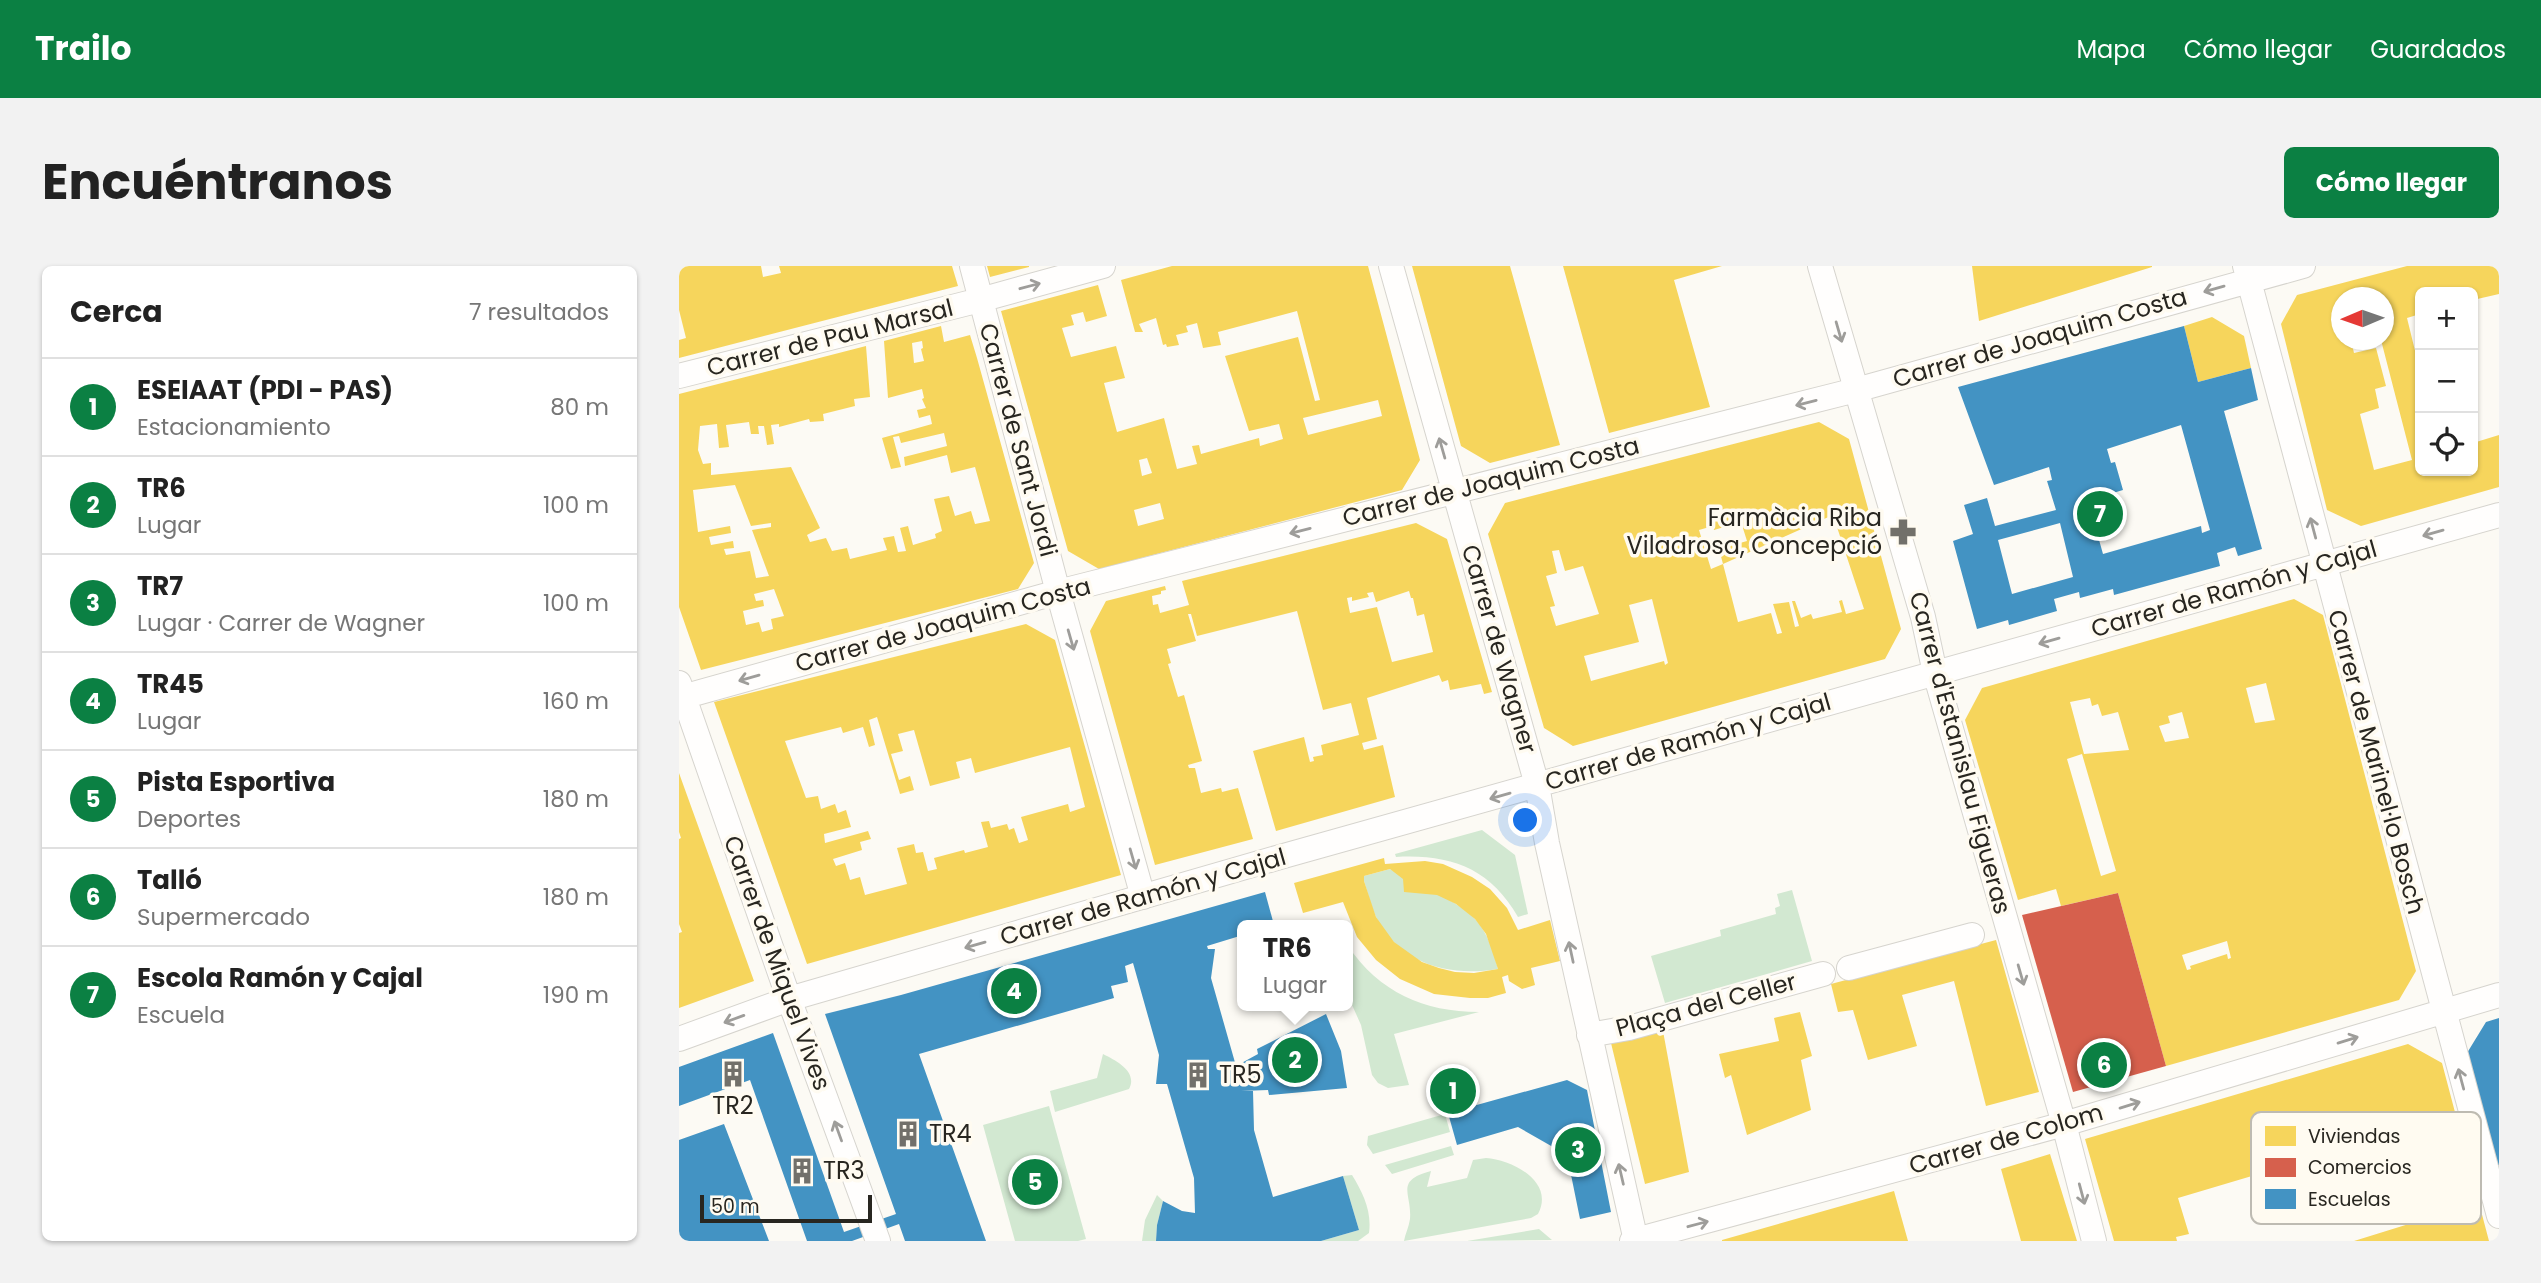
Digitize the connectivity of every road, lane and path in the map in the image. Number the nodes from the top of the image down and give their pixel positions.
1 (972, 266) edge
2 (1103, 266) edge
3 (1391, 266) edge
4 (1820, 266) edge
5 (2303, 266) edge
6 (2246, 273) edge
7 (980, 300) junction
8 (679, 376) edge
9 (1856, 390) junction
10 (1454, 492) junction
11 (2499, 515) edge
12 (2323, 564) junction
13 (1058, 592) junction
14 (1935, 673) junction
15 (681, 693) edge
16 (1537, 785) junction
17 (1143, 897) junction
18 (1988, 930) junction
19 (1849, 968) dead end
20 (1823, 974) dead end
21 (2499, 995) edge
22 (789, 999) junction
23 (2443, 1012) junction
24 (1589, 1035) junction
25 (679, 1039) edge
26 (2470, 1112) edge
27 (2064, 1124) junction
28 (2481, 1150) edge
29 (2499, 1216) edge
30 (879, 1241) edge
31 (1634, 1241) edge
32 (2094, 1241) edge

1 - 7 street, Carrer de Sant Jordi
7 -> 2 street, Carrer de Pau Marsal
10 -> 3 street, Carrer de Wagner
4 -> 9 street, Carrer d'Estanislau Figueras
5 - 6 street, Carrer de Joaquim Costa
6 -> 9 street, Carrer de Joaquim Costa
12 -> 6 street, Carrer de Marinel·lo Bosch
7 - 8 street, Carrer de Pau Marsal
7 - 13 street, Carrer de Sant Jordi
9 -> 10 street, Carrer de Joaquim Costa
9 - 14 street, Carrer d'Estanislau Figueras
10 -> 13 street, Carrer de Joaquim Costa
10 - 16 street, Carrer de Wagner
11 -> 12 street, Carrer de Ramón y Cajal
12 -> 14 street, Carrer de Ramón y Cajal
12 - 23 street, Carrer de Marinel·lo Bosch
13 -> 15 street, Carrer de Joaquim Costa
13 -> 17 street, Carrer de Sant Jordi
14 - 16 street, Carrer de Ramón y Cajal
14 - 18 street, Carrer d'Estanislau Figueras
15 - 22 street, Carrer de Miquel Vives
16 -> 17 street, Carrer de Ramón y Cajal
24 -> 16 street, Carrer de Wagner
17 -> 22 street, Carrer de Ramón y Cajal
18 - 19 street
18 -> 27 street, Carrer d'Estanislau Figueras
20 - 24 street, Plaça del Celler
21 - 23 street, Carrer de Colom
22 -> 25 street, Carrer de Ramón y Cajal
30 -> 22 street, Carrer de Miquel Vives
26 -> 23 street, Carrer de Marinel·lo Bosch
27 -> 23 street, Carrer de Colom
31 -> 24 street, Carrer de Wagner
31 -> 27 street, Carrer de Colom
27 -> 32 street, Carrer d'Estanislau Figueras
29 -> 28 street, Carrer de Marinel·lo Bosch

